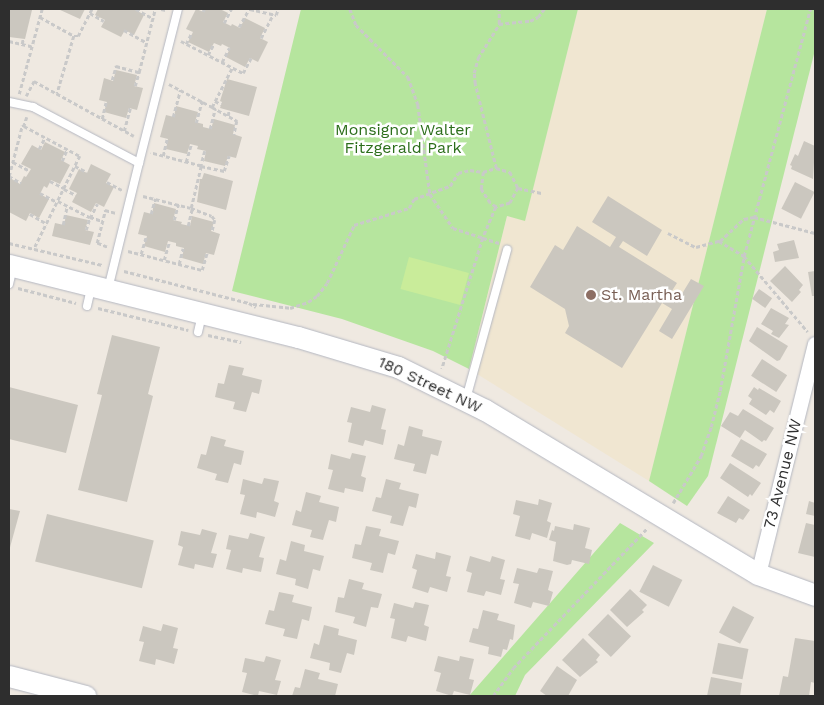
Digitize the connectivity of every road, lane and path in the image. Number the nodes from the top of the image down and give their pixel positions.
1 (42, 9) edge
2 (92, 9) edge
3 (136, 9) edge
4 (155, 9) edge
5 (161, 9) edge
6 (167, 9) edge
7 (178, 9) edge
8 (231, 9) edge
9 (249, 9) edge
10 (278, 9) edge
11 (350, 9) edge
12 (499, 9) edge
13 (544, 9) edge
14 (810, 9) edge
15 (90, 13) junction
16 (273, 14) junction
17 (40, 17) junction
18 (152, 18) junction
19 (104, 21) dead end
20 (224, 23) dead end
21 (499, 24) junction
22 (240, 27) dead end
23 (124, 30) dead end
24 (192, 32) dead end
25 (74, 36) junction
26 (261, 38) dead end
27 (23, 39) dead end
28 (9, 40) edge
29 (146, 42) junction
30 (214, 43) dead end
31 (22, 44) junction
32 (186, 44) junction
33 (31, 46) junction
34 (177, 46) dead end
35 (229, 48) dead end
36 (208, 55) junction
37 (251, 58) dead end
38 (222, 62) junction
39 (232, 68) junction
40 (139, 72) junction
41 (169, 79) dead end
42 (112, 80) dead end
43 (135, 86) dead end
44 (180, 90) junction
45 (14, 94) dead end
46 (57, 94) junction
47 (19, 95) junction
48 (202, 101) junction
49 (215, 101) junction
50 (9, 102) edge
51 (106, 102) dead end
52 (221, 104) dead end
53 (130, 108) dead end
54 (214, 108) junction
55 (229, 110) dead end
56 (20, 114) dead end
57 (228, 116) junction
58 (173, 117) dead end
59 (102, 119) junction
60 (196, 122) dead end
61 (24, 126) junction
62 (136, 128) dead end
63 (210, 129) dead end
64 (124, 131) junction
65 (234, 134) dead end
66 (45, 137) junction
67 (168, 138) dead end
68 (191, 144) dead end
69 (39, 149) dead end
70 (67, 149) junction
71 (205, 151) dead end
72 (150, 153) dead end
73 (80, 156) junction
74 (163, 156) junction
75 (228, 156) dead end
76 (84, 158) dead end
77 (62, 161) dead end
78 (13, 162) junction
79 (186, 162) junction
80 (139, 163) junction
81 (75, 166) junction
82 (201, 166) junction
83 (496, 168) junction
84 (30, 171) dead end
85 (87, 172) dead end
86 (483, 172) junction
87 (9, 176) edge
88 (50, 181) dead end
89 (107, 182) dead end
90 (123, 182) dead end
91 (21, 183) dead end
92 (64, 188) junction
93 (518, 188) junction
94 (122, 190) junction
95 (40, 193) dead end
96 (541, 193) dead end
97 (430, 194) junction
98 (76, 195) dead end
99 (140, 195) dead end
100 (120, 198) dead end
101 (155, 199) junction
102 (193, 199) junction
103 (197, 200) dead end
104 (58, 201) junction
105 (97, 204) dead end
106 (178, 205) junction
107 (67, 206) junction
108 (118, 206) dead end
109 (496, 207) junction
110 (192, 208) junction
111 (30, 214) dead end
112 (151, 214) dead end
113 (754, 217) junction
114 (90, 218) junction
115 (174, 220) dead end
116 (102, 221) junction
117 (46, 224) junction
118 (63, 224) dead end
119 (188, 226) dead end
120 (86, 230) dead end
121 (212, 232) dead end
122 (668, 233) dead end
123 (815, 233) edge
124 (146, 236) dead end
125 (483, 238) junction
126 (720, 241) junction
127 (9, 242) edge
128 (169, 242) dead end
129 (499, 243) dead end
130 (183, 248) dead end
131 (34, 249) junction
132 (507, 250) dead end
133 (106, 252) dead end
134 (141, 254) junction
135 (207, 254) dead end
136 (744, 256) junction
137 (125, 257) dead end
138 (104, 259) dead end
139 (164, 260) junction
140 (123, 264) dead end
141 (179, 264) junction
142 (121, 270) dead end
143 (10, 275) edge
144 (96, 294) junction
145 (249, 303) dead end
146 (200, 323) junction
147 (812, 339) edge
148 (244, 342) dead end
149 (442, 369) dead end
150 (466, 399) junction
151 (672, 505) dead end
152 (649, 526) dead end
153 (758, 574) junction
154 (815, 595) edge
155 (9, 676) edge
156 (85, 696) edge
157 (494, 696) edge

1 - 17 path
2 - 15 path
3 - 18 path
4 - 18 path
5 - 6 path
7 - 80 lane
8 - 20 path
9 - 16 path
9 - 22 path
10 - 16 path
11 - 97 path
12 - 21 path
13 - 21 path
14 - 113 path
15 - 19 path
15 - 25 path
16 - 26 path
17 - 25 path
17 - 33 path
18 - 29 path
21 - 83 path
23 - 29 path
24 - 32 path
25 - 46 path
27 - 31 path
28 - 31 path
29 - 40 path
30 - 36 path
31 - 33 path
32 - 34 path
32 - 36 path
33 - 47 path
35 - 38 path
36 - 38 path
37 - 39 path
38 - 39 path
39 - 49 path
40 - 42 path
40 - 43 path
41 - 44 path
44 - 48 path
44 - 58 path
45 - 47 path
46 - 47 path
46 - 59 path
48 - 54 path
48 - 60 path
49 - 52 path
49 - 54 path
50 - 80 lane
51 - 59 path
53 - 64 path
54 - 57 path
54 - 63 path
55 - 57 path
56 - 61 path
57 - 65 path
59 - 64 path
61 - 66 path
61 - 78 path
62 - 64 path
66 - 69 path
66 - 70 path
67 - 74 path
68 - 79 path
70 - 73 path
70 - 77 path
71 - 82 path
72 - 74 path
73 - 76 path
73 - 81 path
74 - 79 path
75 - 82 path
78 - 84 path
78 - 87 path
79 - 82 path
80 - 144 lane
81 - 85 path
81 - 92 path
82 - 102 path
83 - 86 path
83 - 93 path
86 - 97 path
86 - 109 path
87 - 91 path
88 - 92 path
89 - 94 path
90 - 94 path
92 - 98 path
92 - 104 path
93 - 96 path
93 - 109 path
94 - 100 path
95 - 104 path
97 - 125 path
97 - 145 path
99 - 101 path
101 - 106 path
101 - 112 path
102 - 103 path
102 - 110 path
104 - 107 path
104 - 117 path
105 - 114 path
106 - 110 path
106 - 115 path
107 - 114 path
107 - 118 path
108 - 116 path
109 - 125 path
110 - 119 path
110 - 121 path
111 - 117 path
113 - 123 path
113 - 126 path
113 - 136 path
114 - 116 path
114 - 120 path
116 - 133 path
117 - 131 path
122 - 126 path
124 - 134 path
125 - 129 path
125 - 149 path
126 - 136 path
127 - 131 path
128 - 139 path
130 - 141 path
131 - 138 path
132 - 150 lane
134 - 137 path
134 - 139 path
135 - 141 path
136 - 147 path
136 - 151 path
139 - 141 path
140 - 142 path
143 - 144 street, 180 Street NW
143 - 144 path
144 - 146 street, 180 Street NW
144 - 146 path
146 - 148 path
146 - 150 street, 180 Street NW
147 - 153 street, 73 Avenue NW
150 - 153 street, 180 Street NW
152 - 157 path
153 - 154 street, 180 Street NW
155 - 156 street

